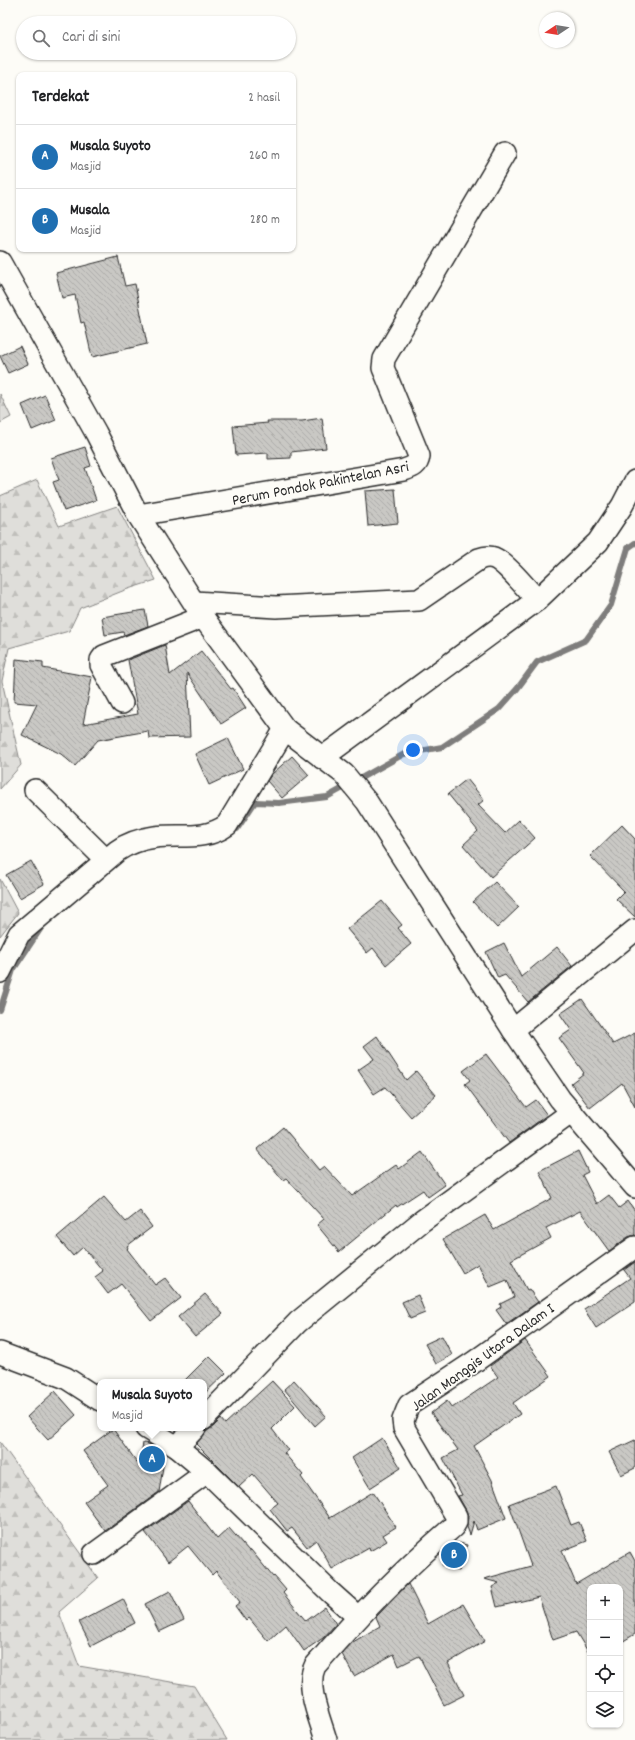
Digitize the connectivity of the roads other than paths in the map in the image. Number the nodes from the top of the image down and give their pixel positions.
1 (506, 154) dead end
2 (0, 262) edge
3 (635, 481) edge
4 (138, 515) junction
5 (537, 600) junction
6 (198, 610) junction
7 (122, 702) dead end
8 (286, 729) junction
9 (322, 758) junction
10 (35, 790) dead end
11 (105, 859) junction
12 (635, 930) edge
13 (0, 972) edge
14 (513, 1030) junction
15 (572, 1112) junction
16 (635, 1187) edge
17 (635, 1247) edge
18 (0, 1352) edge
19 (97, 1398) edge
20 (207, 1415) edge
21 (151, 1431) edge
22 (192, 1431) edge
23 (177, 1447) junction
24 (207, 1472) junction
25 (94, 1554) dead end
26 (358, 1617) junction
27 (326, 1740) edge

1 - 4 street, Perum Pondok Pakintelan Asri
2 - 4 street
3 - 5 street
4 - 6 street
5 - 6 street
5 - 9 street
6 - 7 street
6 - 8 street
8 - 9 street
8 - 11 street
9 - 14 street
10 - 11 street
11 - 13 street
12 - 14 street
14 - 15 street
15 - 16 street
15 - 20 street
17 - 26 street, Jalan Manggis Utara Dalam I
18 - 19 street
21 - 23 street
22 - 23 street
23 - 24 street
24 - 25 street
24 - 26 street
26 - 27 street, Jalan Manggis Utara Dalam I

